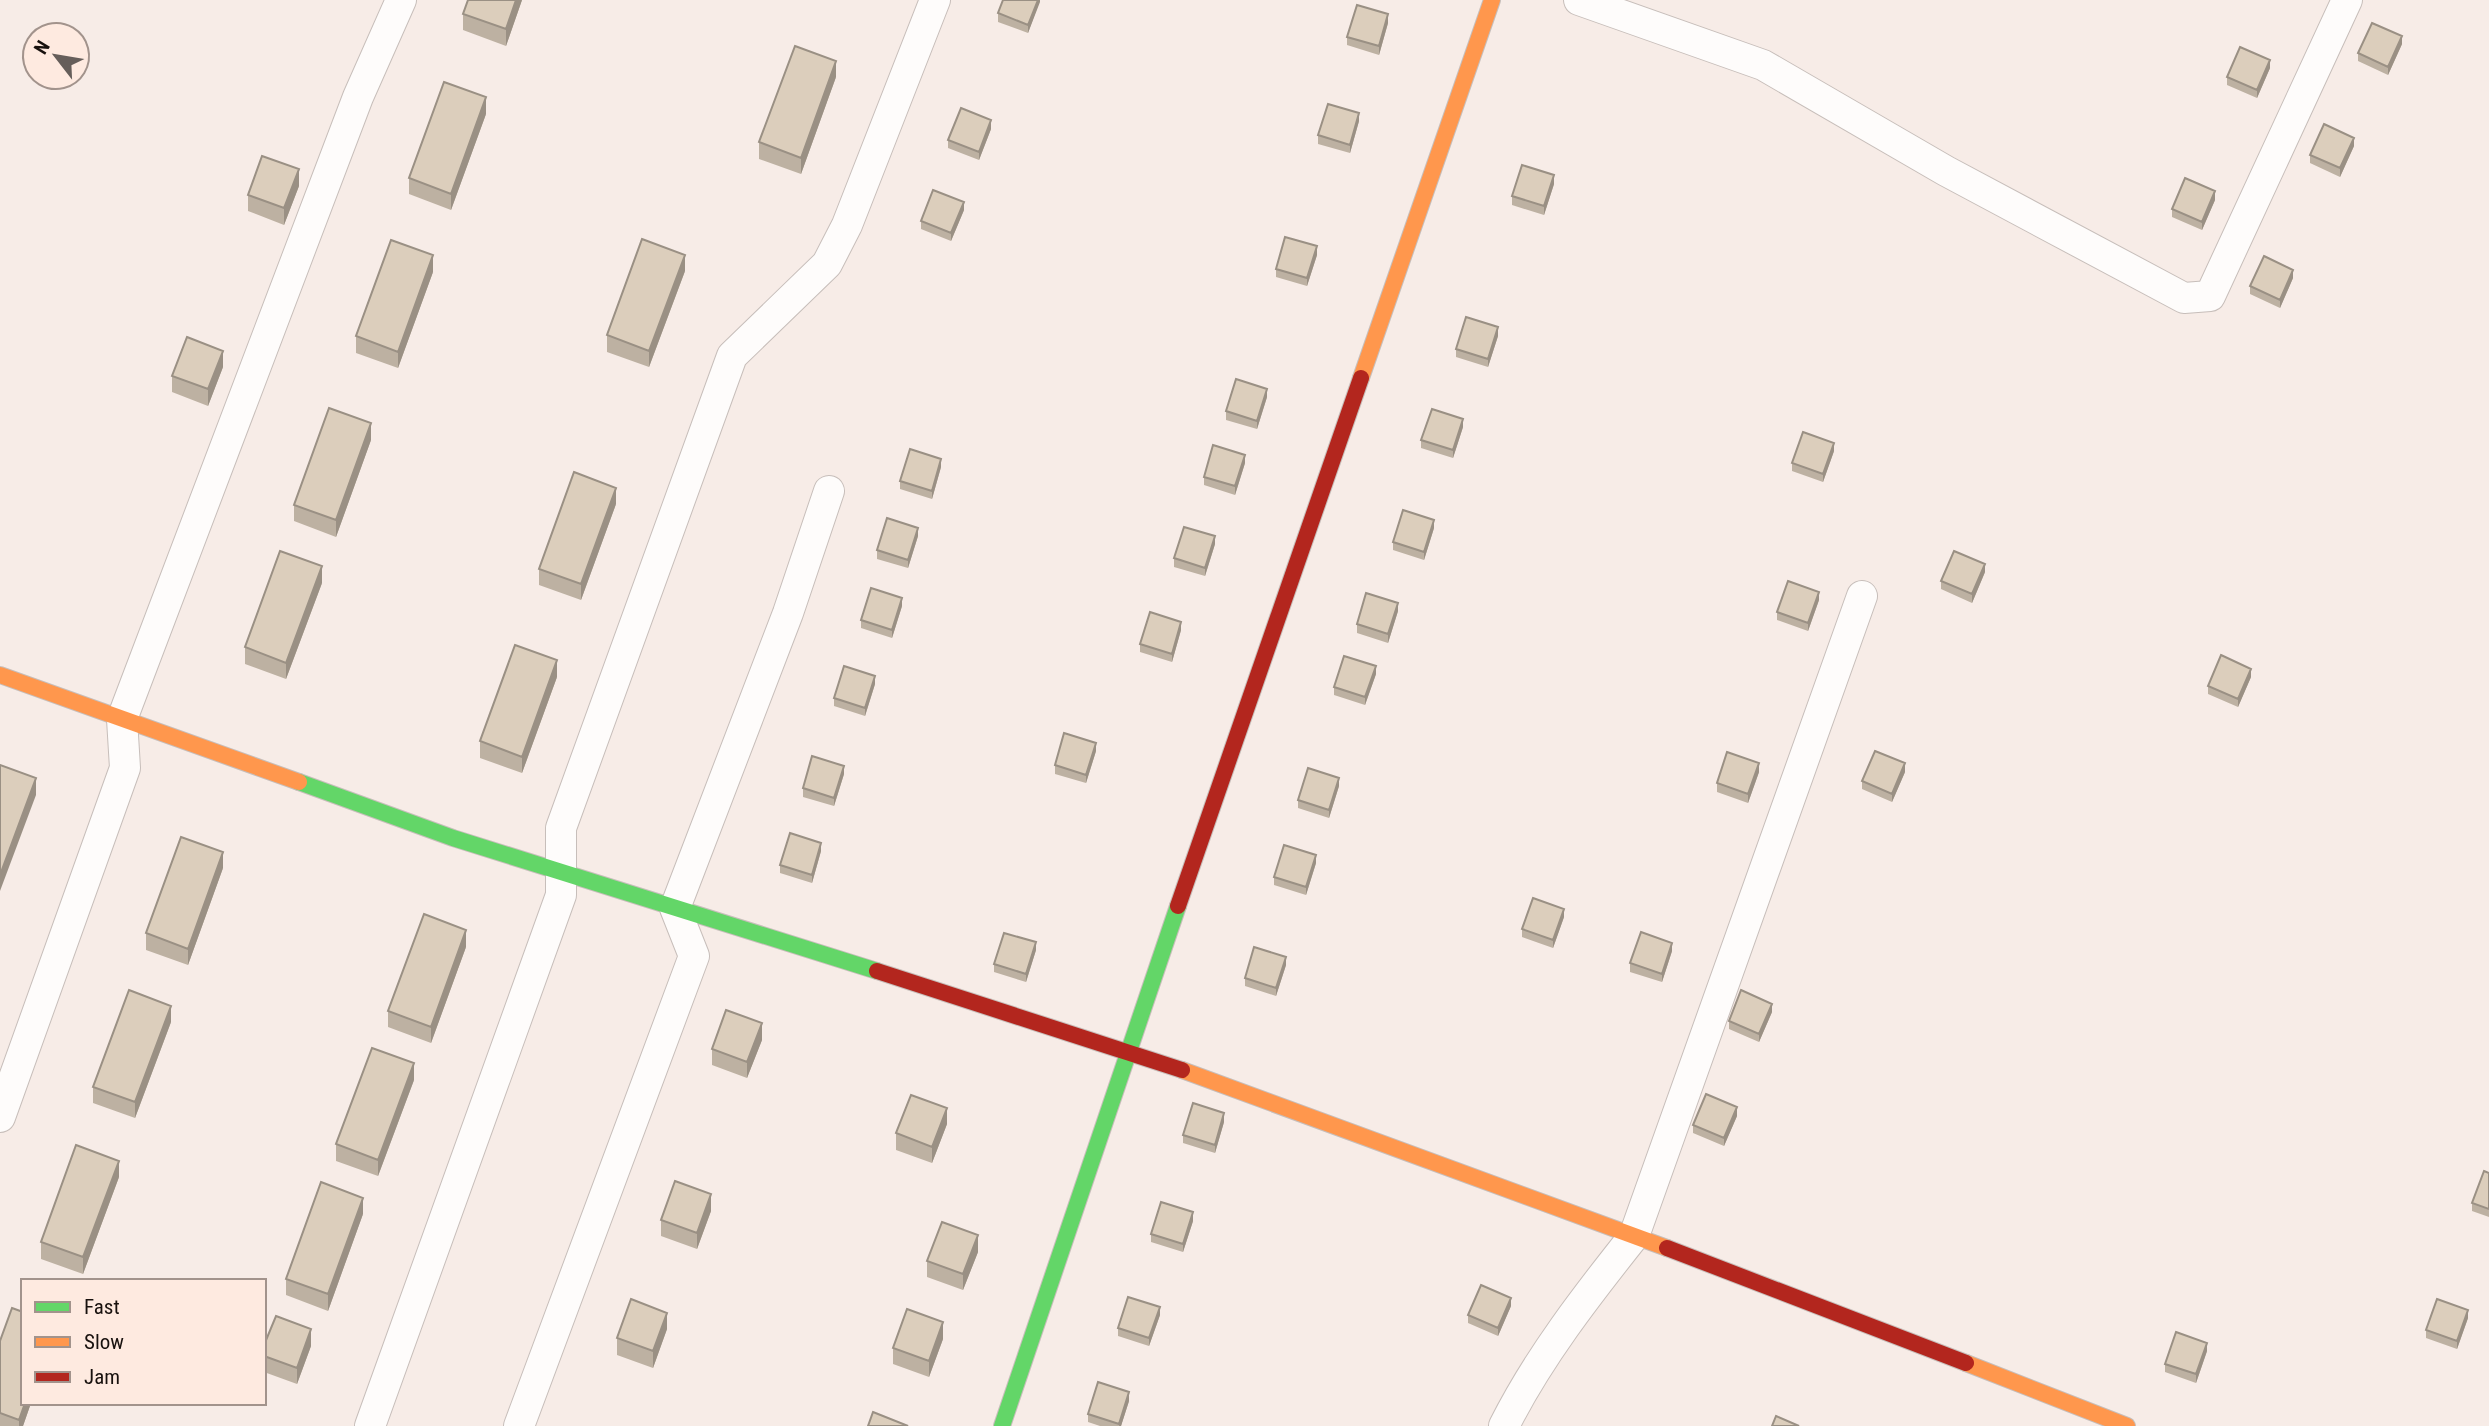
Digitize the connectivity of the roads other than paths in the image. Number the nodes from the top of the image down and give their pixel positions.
1 (401, 0) edge
2 (935, 0) edge
3 (1492, 0) edge
4 (1579, 0) edge
5 (2347, 0) edge
6 (829, 491) dead end
7 (1863, 596) dead end
8 (0, 675) edge
9 (122, 719) junction
10 (560, 872) junction
11 (675, 908) junction
12 (1128, 1051) junction
13 (0, 1117) edge
14 (1634, 1236) junction
15 (370, 1426) edge
16 (519, 1426) edge
17 (1002, 1426) edge
18 (1504, 1426) edge
19 (2127, 1426) edge

1 - 9 street
2 - 10 street
3 - 12 street
4 - 5 street
6 - 11 street
7 - 14 street
8 - 9 street
9 - 10 street
9 - 13 street
10 - 11 street
10 - 15 street
11 - 12 street
11 - 16 street
12 - 14 street
12 - 17 street
14 - 18 street
14 - 19 street

